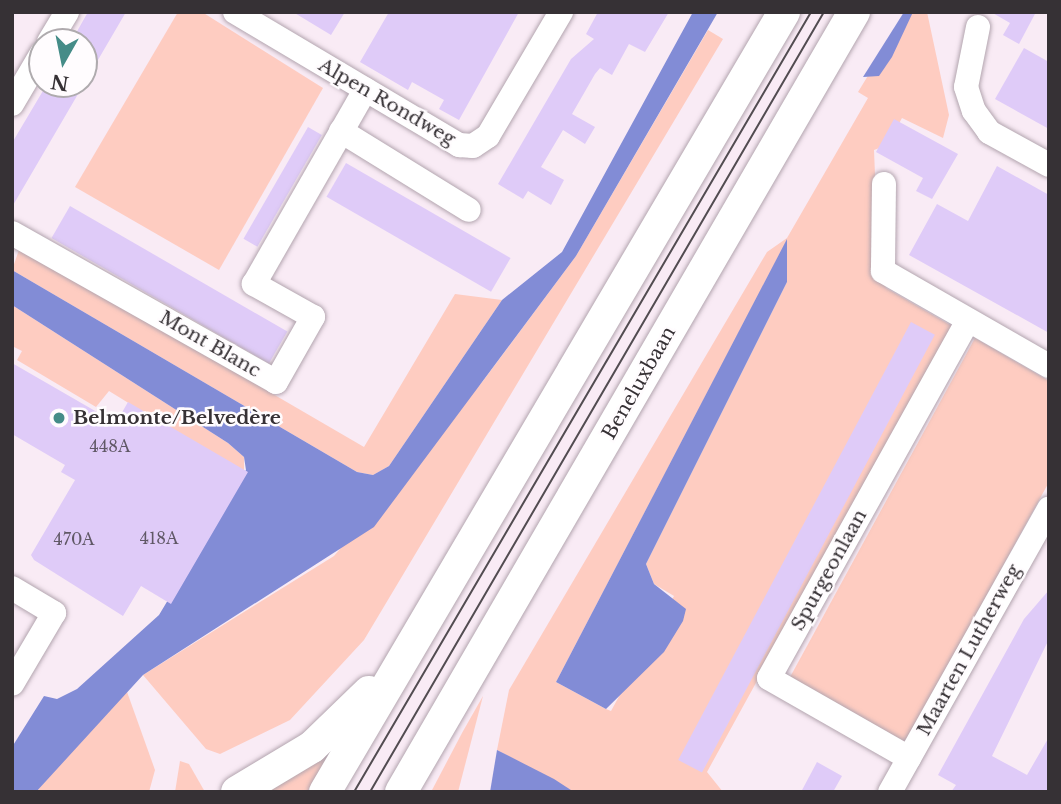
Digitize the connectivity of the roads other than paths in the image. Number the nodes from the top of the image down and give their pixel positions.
1 (67, 12) edge
2 (235, 12) edge
3 (854, 12) edge
4 (866, 12) edge
5 (554, 14) edge
6 (782, 14) edge
7 (978, 27) dead end
8 (57, 28) edge
9 (834, 50) junction
10 (28, 77) edge
11 (365, 90) junction
12 (12, 104) edge
13 (341, 131) junction
14 (1049, 165) edge
15 (884, 184) dead end
16 (469, 210) dead end
17 (12, 233) edge
18 (968, 321) junction
19 (1049, 366) edge
20 (1049, 509) edge
21 (12, 588) edge
22 (406, 653) junction
23 (12, 684) edge
24 (424, 753) junction
25 (909, 758) junction
26 (237, 792) edge
27 (325, 792) edge
28 (401, 792) edge
29 (411, 792) edge
30 (890, 792) edge

1 - 8 street
2 - 11 street, Alpen Rondweg
3 - 9 main road, Beneluxbaan
4 - 9 main road
5 - 11 street, Alpen Rondweg
6 - 22 main road
7 - 14 street
9 - 24 main road, Beneluxbaan
10 - 12 street
11 - 13 street, Mont Blanc
13 - 16 street
13 - 17 street, Mont Blanc
15 - 18 street
18 - 19 street
18 - 25 street, Spurgeonlaan
20 - 25 street, Maarten Lutherweg
21 - 23 street
22 - 26 main road
22 - 27 main road
24 - 28 main road, Beneluxbaan
24 - 29 main road, Beneluxbaan
25 - 30 street, Maarten Lutherweg

